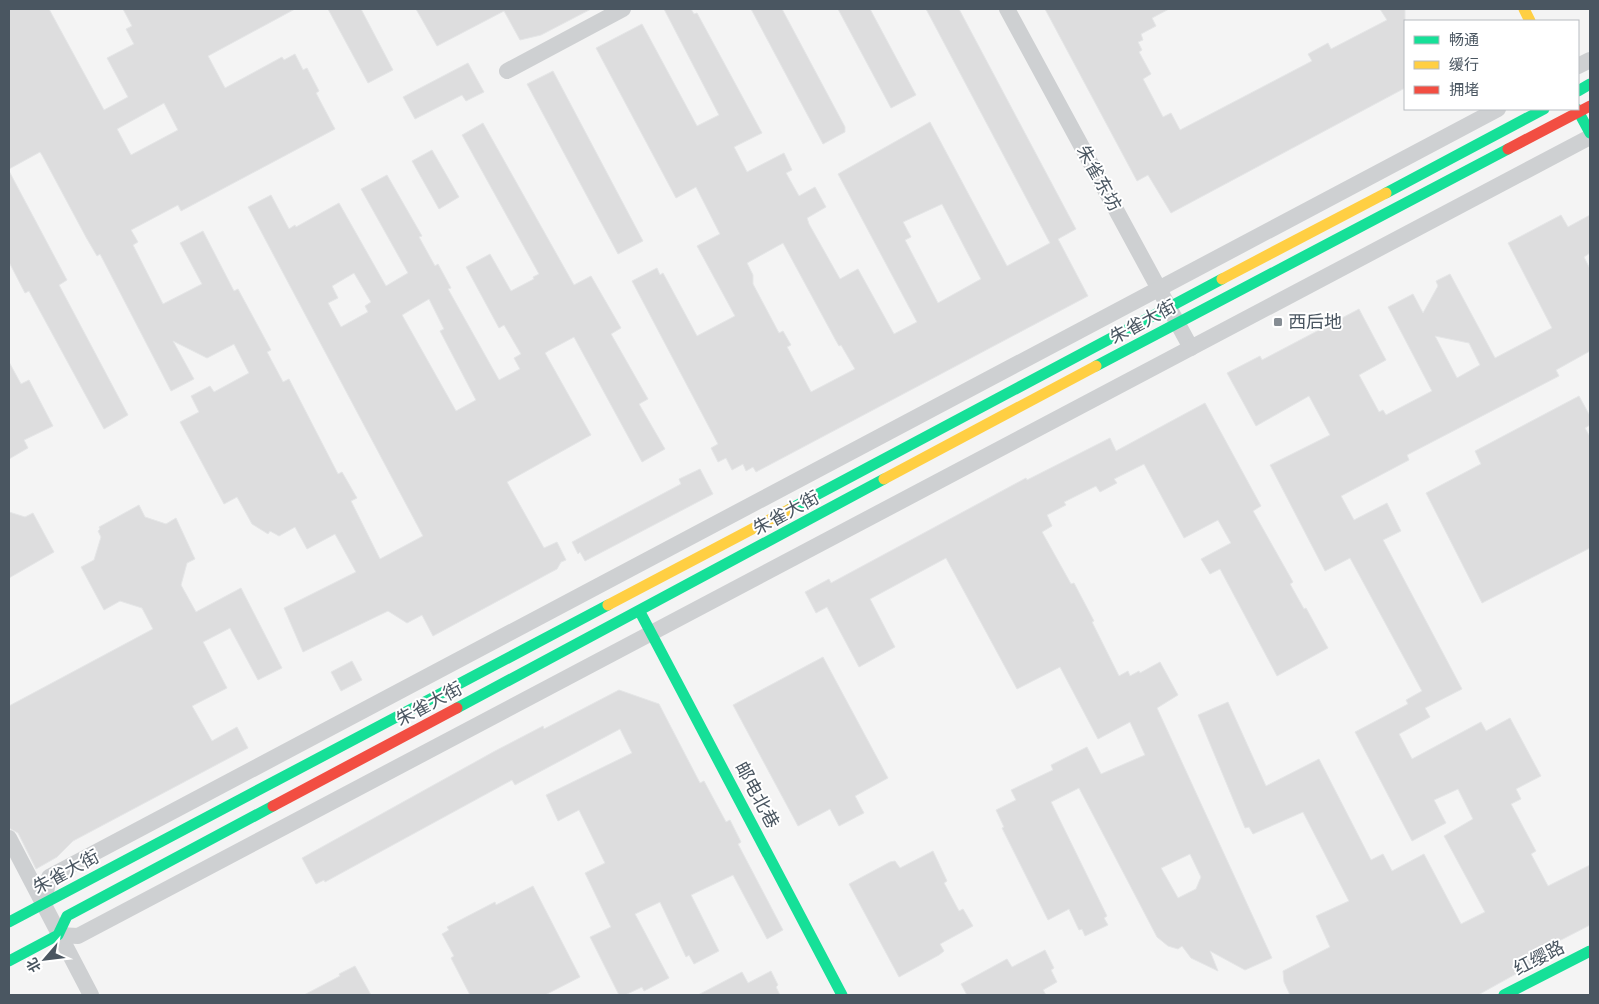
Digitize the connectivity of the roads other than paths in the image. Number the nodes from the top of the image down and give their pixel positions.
1 (623, 9) edge
2 (1007, 9) edge
3 (507, 71) dead end
4 (1590, 84) edge
5 (1579, 90) edge
6 (1496, 110) edge
7 (1542, 110) edge
8 (1578, 110) edge
9 (1590, 133) edge
10 (1590, 137) edge
11 (1159, 288) junction
12 (1168, 306) junction
13 (1177, 323) junction
14 (1191, 348) junction
15 (640, 612) junction
16 (651, 633) junction
17 (9, 838) edge
18 (44, 903) junction
19 (9, 922) edge
20 (58, 935) junction
21 (1590, 951) edge
22 (9, 962) edge
23 (91, 995) edge
24 (842, 995) edge
25 (1504, 995) edge

1 - 3 street
2 - 11 street, 朱雀东坊
4 - 5 main road
6 - 11 street
7 - 12 main road, 朱雀大街
8 - 9 main road
8 - 13 main road, 朱雀大街
10 - 14 street
11 - 12 street, 朱雀东坊
11 - 18 street
12 - 13 street, 朱雀东坊
12 - 18 main road, 朱雀大街
13 - 14 street, 朱雀东坊
13 - 15 main road, 朱雀大街
14 - 16 street
15 - 16 main road, 邮电北巷
15 - 20 main road, 朱雀大街
16 - 20 street
16 - 24 main road, 邮电北巷
17 - 18 street
18 - 19 main road, 朱雀大街
18 - 20 street
20 - 22 main road, 朱雀大街
20 - 23 street
21 - 25 main road, 红缨路

